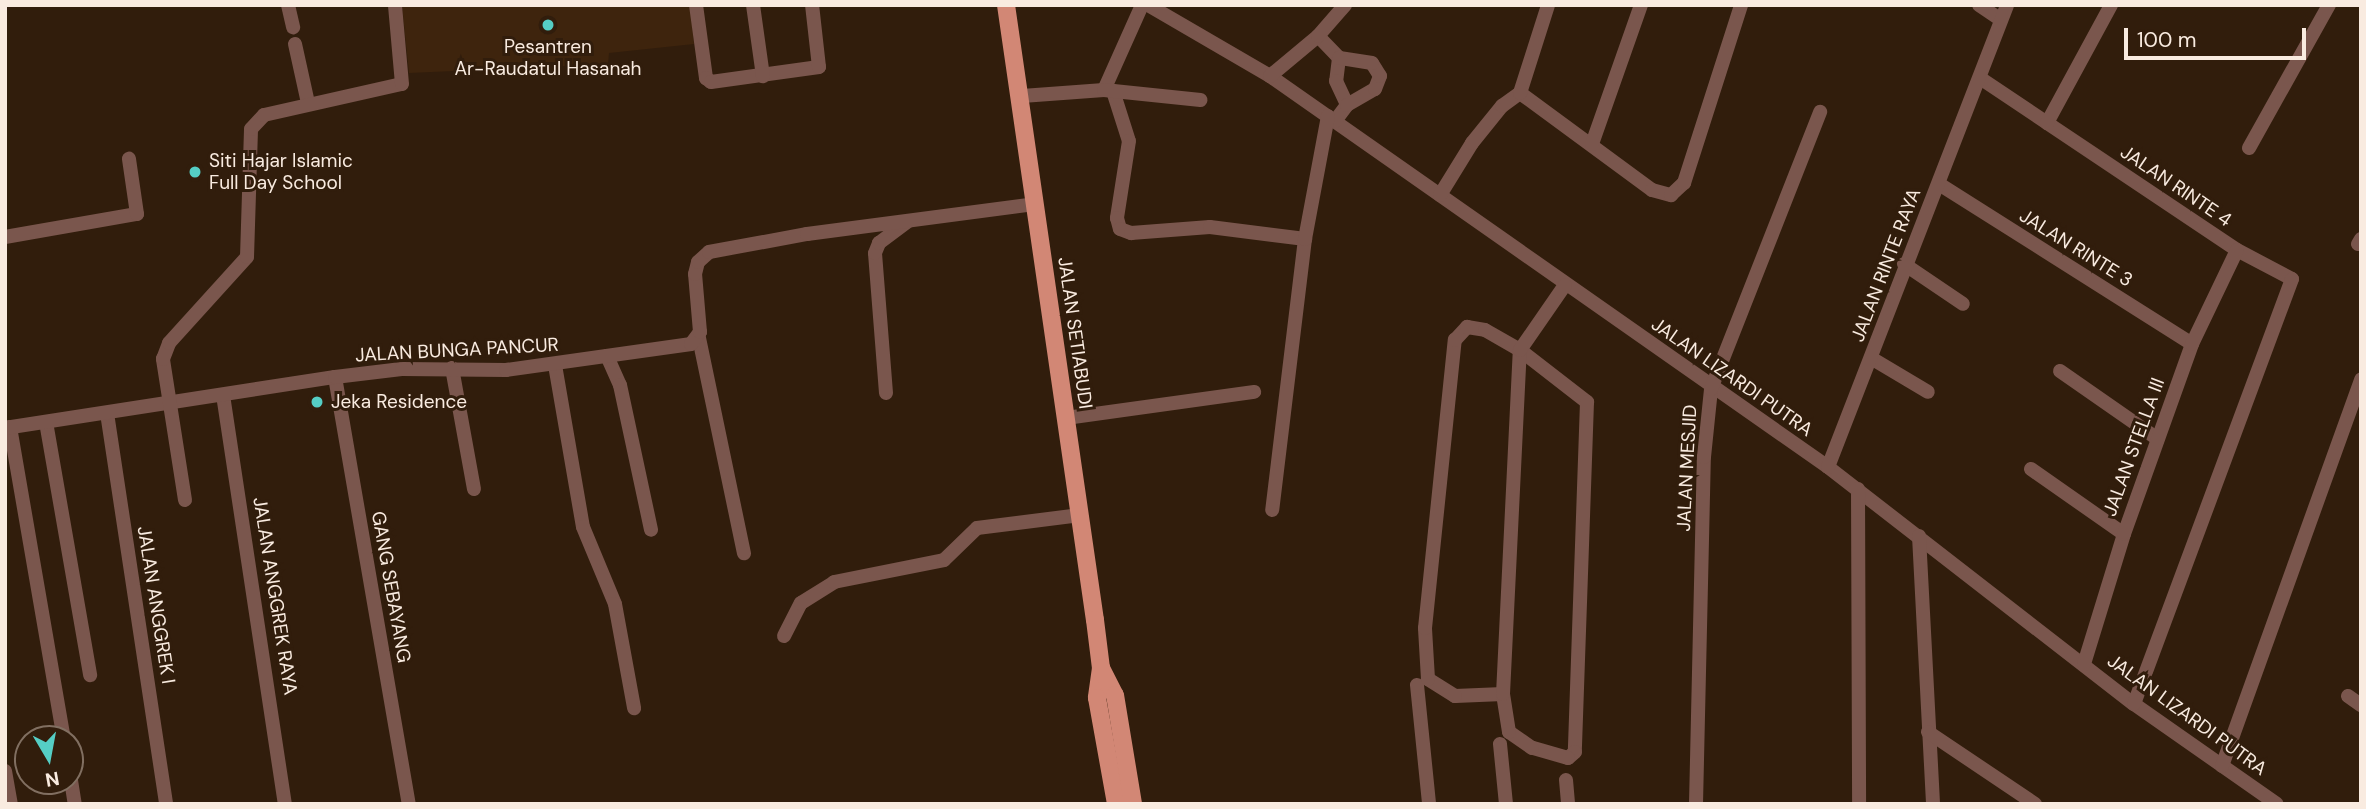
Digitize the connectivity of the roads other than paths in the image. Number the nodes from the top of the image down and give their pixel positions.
1 (288, 5) edge
2 (395, 5) edge
3 (696, 5) edge
4 (753, 5) edge
5 (812, 5) edge
6 (1006, 5) edge
7 (1142, 5) edge
8 (1148, 5) edge
9 (1345, 5) edge
10 (1548, 5) edge
11 (1641, 5) edge
12 (1741, 5) edge
13 (1979, 5) edge
14 (2007, 5) edge
15 (2111, 5) edge
16 (2329, 5) edge
17 (2000, 19) junction
18 (293, 27) dead end
19 (1318, 36) junction
20 (296, 44) dead end
21 (1339, 58) junction
22 (763, 76) junction
23 (1270, 76) junction
24 (1980, 78) junction
25 (1108, 91) junction
26 (1520, 93) junction
27 (1022, 96) junction
28 (1200, 100) dead end
29 (308, 103) junction
30 (1347, 105) junction
31 (1820, 112) dead end
32 (1332, 119) junction
33 (2048, 123) junction
34 (1592, 144) junction
35 (2249, 148) dead end
36 (130, 159) dead end
37 (1939, 184) junction
38 (1440, 195) junction
39 (1036, 204) junction
40 (912, 218) junction
41 (5, 237) edge
42 (1305, 239) junction
43 (2237, 250) junction
44 (1904, 264) junction
45 (1565, 285) junction
46 (1963, 304) dead end
47 (699, 338) junction
48 (2192, 344) junction
49 (1520, 350) junction
50 (607, 356) junction
51 (1871, 358) junction
52 (555, 365) junction
53 (452, 368) junction
54 (2060, 371) dead end
55 (335, 377) junction
56 (2361, 379) edge
57 (1712, 389) junction
58 (1254, 392) dead end
59 (1928, 392) dead end
60 (886, 393) dead end
61 (223, 395) junction
62 (169, 403) junction
63 (107, 412) junction
64 (1066, 418) junction
65 (46, 422) junction
66 (8, 427) edge
67 (2158, 439) junction
68 (1828, 467) junction
69 (2031, 469) dead end
70 (474, 489) dead end
71 (1858, 489) junction
72 (185, 500) dead end
73 (1272, 510) dead end
74 (1080, 515) junction
75 (651, 530) dead end
76 (2124, 534) junction
77 (1919, 536) junction
78 (744, 552) dead end
79 (784, 636) dead end
80 (2084, 664) junction
81 (1101, 668) junction
82 (90, 675) dead end
83 (1417, 685) dead end
84 (1503, 694) junction
85 (2134, 704) junction
86 (634, 708) dead end
87 (61, 725) edge
88 (1928, 732) junction
89 (1500, 744) dead end
90 (2222, 766) junction
91 (5, 771) edge
92 (1566, 780) dead end
93 (11, 804) edge
94 (166, 804) edge
95 (285, 804) edge
96 (409, 804) edge
97 (1116, 804) edge
98 (1133, 804) edge
99 (1429, 804) edge
100 (1506, 804) edge
101 (1568, 804) edge
102 (1696, 804) edge
103 (1858, 804) edge
104 (1933, 804) edge
105 (2035, 804) edge
106 (2277, 804) edge

1 - 18 street
2 - 29 street
3 - 22 street
4 - 22 street
5 - 22 street
6 - 27 main road, JALAN SETIABUDI
7 - 25 street
8 - 23 street, JALAN LIZARDI PUTRA
9 - 19 street
10 - 26 street
11 - 34 street
12 - 34 street
13 - 17 street
14 - 17 street, JALAN RINTE RAYA
15 - 33 street
16 - 35 street
17 - 24 street, JALAN RINTE RAYA
19 - 21 street
19 - 23 street
20 - 29 street
21 - 30 street
21 - 30 street
23 - 32 street, JALAN LIZARDI PUTRA
24 - 33 street, JALAN RINTE 4
24 - 37 street, JALAN RINTE RAYA
25 - 27 street
25 - 28 street
25 - 42 street
26 - 34 street
26 - 38 street
27 - 39 main road, JALAN SETIABUDI
29 - 62 street
30 - 32 street
31 - 57 street, JALAN MESJID
32 - 38 street, JALAN LIZARDI PUTRA
32 - 42 street
33 - 43 street, JALAN RINTE 4
36 - 41 street
37 - 44 street, JALAN RINTE RAYA
37 - 48 street, JALAN RINTE 3
38 - 45 street, JALAN LIZARDI PUTRA
39 - 40 street
39 - 64 main road, JALAN SETIABUDI
40 - 47 street
40 - 60 street
42 - 73 street
43 - 48 street, JALAN STELLA III
43 - 85 street, JALAN RINTE 4
44 - 46 street
44 - 51 street, JALAN RINTE RAYA
45 - 49 street
45 - 57 street, JALAN LIZARDI PUTRA
47 - 50 street, JALAN BUNGA PANCUR
47 - 78 street
48 - 67 street, JALAN STELLA III
49 - 84 street
49 - 84 street
49 - 84 street
50 - 52 street, JALAN BUNGA PANCUR
50 - 75 street
51 - 59 street
51 - 68 street, JALAN RINTE RAYA
52 - 53 street, JALAN BUNGA PANCUR
52 - 86 street
53 - 55 street, JALAN BUNGA PANCUR
53 - 70 street
54 - 67 street
55 - 61 street, JALAN BUNGA PANCUR
55 - 96 street, GANG SEBAYANG
56 - 90 street
57 - 68 street, JALAN LIZARDI PUTRA
57 - 102 street, JALAN MESJID
58 - 64 street
61 - 62 street, JALAN BUNGA PANCUR
61 - 95 street, JALAN ANGGREK RAYA
62 - 63 street, JALAN BUNGA PANCUR
62 - 72 street
63 - 65 street, JALAN BUNGA PANCUR
63 - 94 street, JALAN ANGGREK I
64 - 74 main road, JALAN SETIABUDI
65 - 66 street, JALAN BUNGA PANCUR
65 - 82 street
66 - 87 street
67 - 76 street, JALAN STELLA III
68 - 71 street, JALAN LIZARDI PUTRA
69 - 76 street
71 - 77 street, JALAN LIZARDI PUTRA
71 - 103 street
74 - 79 street
74 - 81 main road, JALAN SETIABUDI
76 - 80 street, JALAN STELLA III
77 - 80 street, JALAN LIZARDI PUTRA
77 - 88 street
80 - 85 street, JALAN LIZARDI PUTRA
81 - 97 main road, JALAN SETIABUDI
81 - 98 main road, JALAN SETIABUDI
83 - 99 street
85 - 90 street, JALAN LIZARDI PUTRA
88 - 104 street
88 - 105 street
89 - 100 street
90 - 106 street, JALAN LIZARDI PUTRA
91 - 93 street
92 - 101 street

